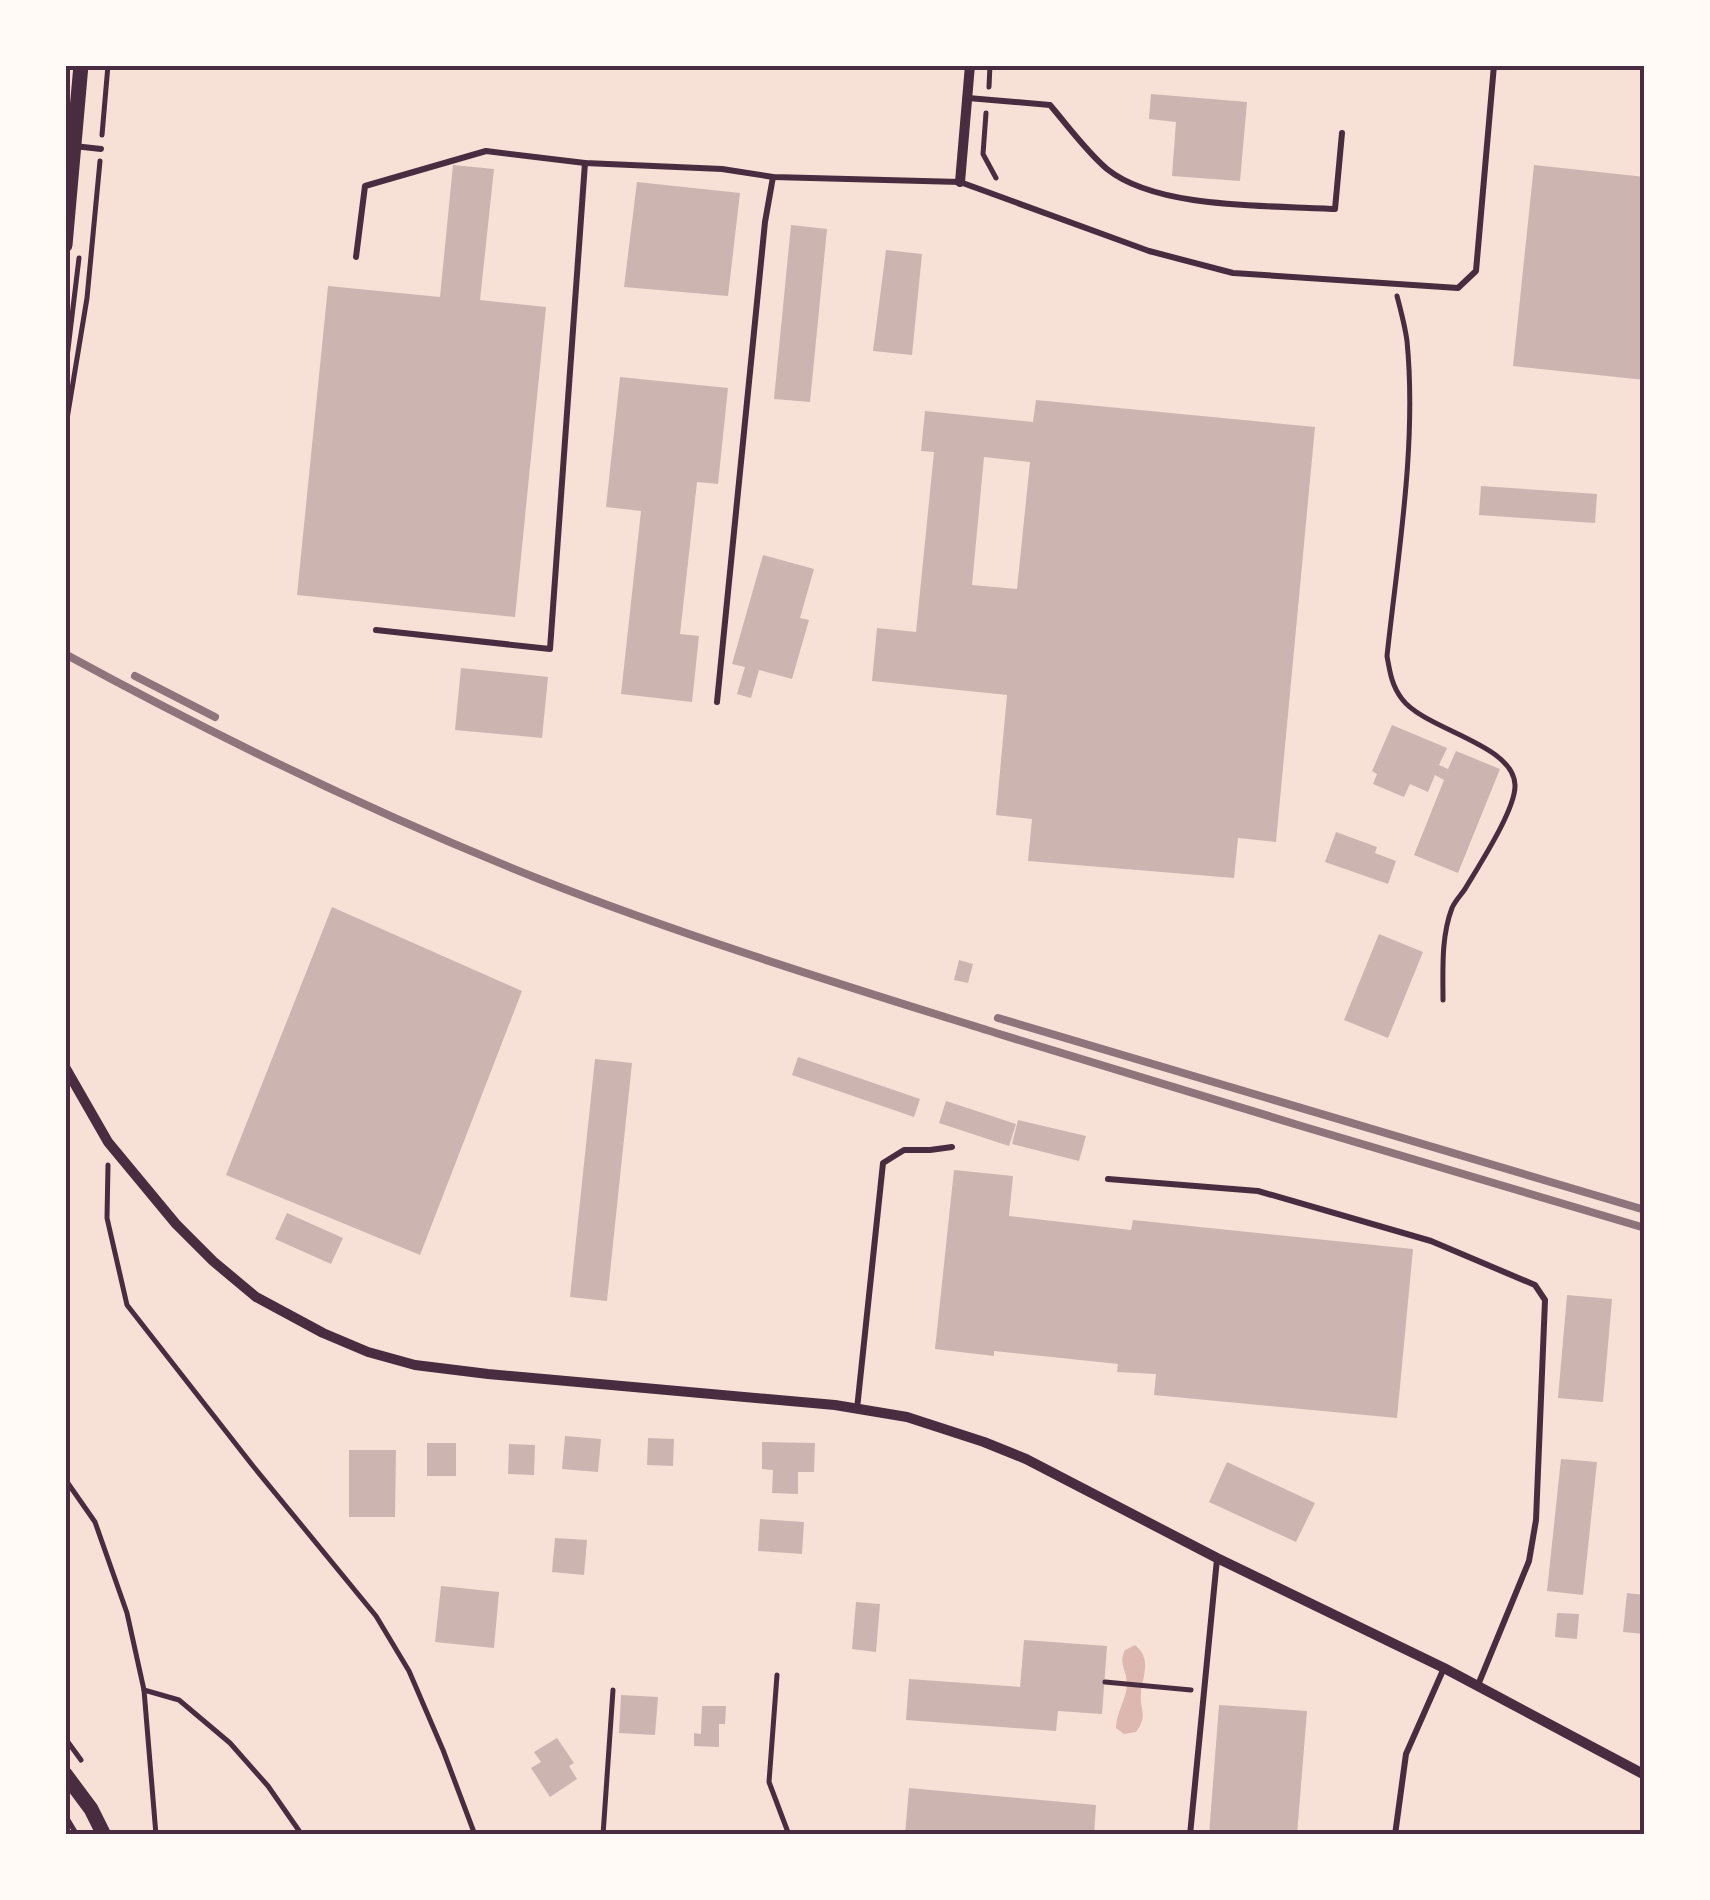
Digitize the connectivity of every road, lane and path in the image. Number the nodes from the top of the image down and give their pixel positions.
1 (81, 65) edge
2 (108, 65) edge
3 (970, 65) edge
4 (990, 65) edge
5 (1494, 65) edge
6 (968, 98) junction
7 (988, 100) junction
8 (1342, 133) dead end
9 (69, 146) edge
10 (100, 149) junction
11 (585, 163) junction
12 (773, 177) junction
13 (997, 180) dead end
14 (960, 182) junction
15 (65, 245) edge
16 (356, 256) dead end
17 (1394, 284) junction
18 (65, 430) edge
19 (376, 630) dead end
20 (717, 702) dead end
21 (1442, 1000) dead end
22 (65, 1067) edge
23 (108, 1142) junction
24 (952, 1146) dead end
25 (1108, 1179) dead end
26 (857, 1408) junction
27 (65, 1479) edge
28 (1217, 1558) junction
29 (1444, 1668) junction
30 (776, 1674) dead end
31 (1105, 1682) dead end
32 (1478, 1686) junction
33 (144, 1690) junction
34 (613, 1690) dead end
35 (1204, 1692) junction
36 (65, 1774) edge
37 (1645, 1775) edge
38 (65, 1816) edge
39 (77, 1835) edge
40 (104, 1835) edge
41 (156, 1835) edge
42 (302, 1835) edge
43 (474, 1835) edge
44 (604, 1835) edge
45 (789, 1835) edge
46 (1190, 1835) edge
47 (1395, 1835) edge

1 - 9 main road
2 - 10 path
3 - 6 street
4 - 7 path
5 - 17 lane
6 - 7 lane
6 - 14 street
7 - 8 lane
7 - 13 path
9 - 10 lane
9 - 15 main road
10 - 18 path
11 - 12 lane
11 - 16 lane
11 - 19 lane
12 - 14 lane
12 - 20 lane
14 - 17 lane
17 - 21 path
22 - 23 street
23 - 26 street
23 - 43 path
24 - 26 lane
25 - 32 lane
26 - 28 street
27 - 33 path
28 - 29 street
28 - 35 lane
29 - 32 street
29 - 47 lane
30 - 45 path
31 - 35 path
32 - 37 street
33 - 41 path
33 - 42 path
34 - 44 path
35 - 46 lane
36 - 40 main road
38 - 39 path

